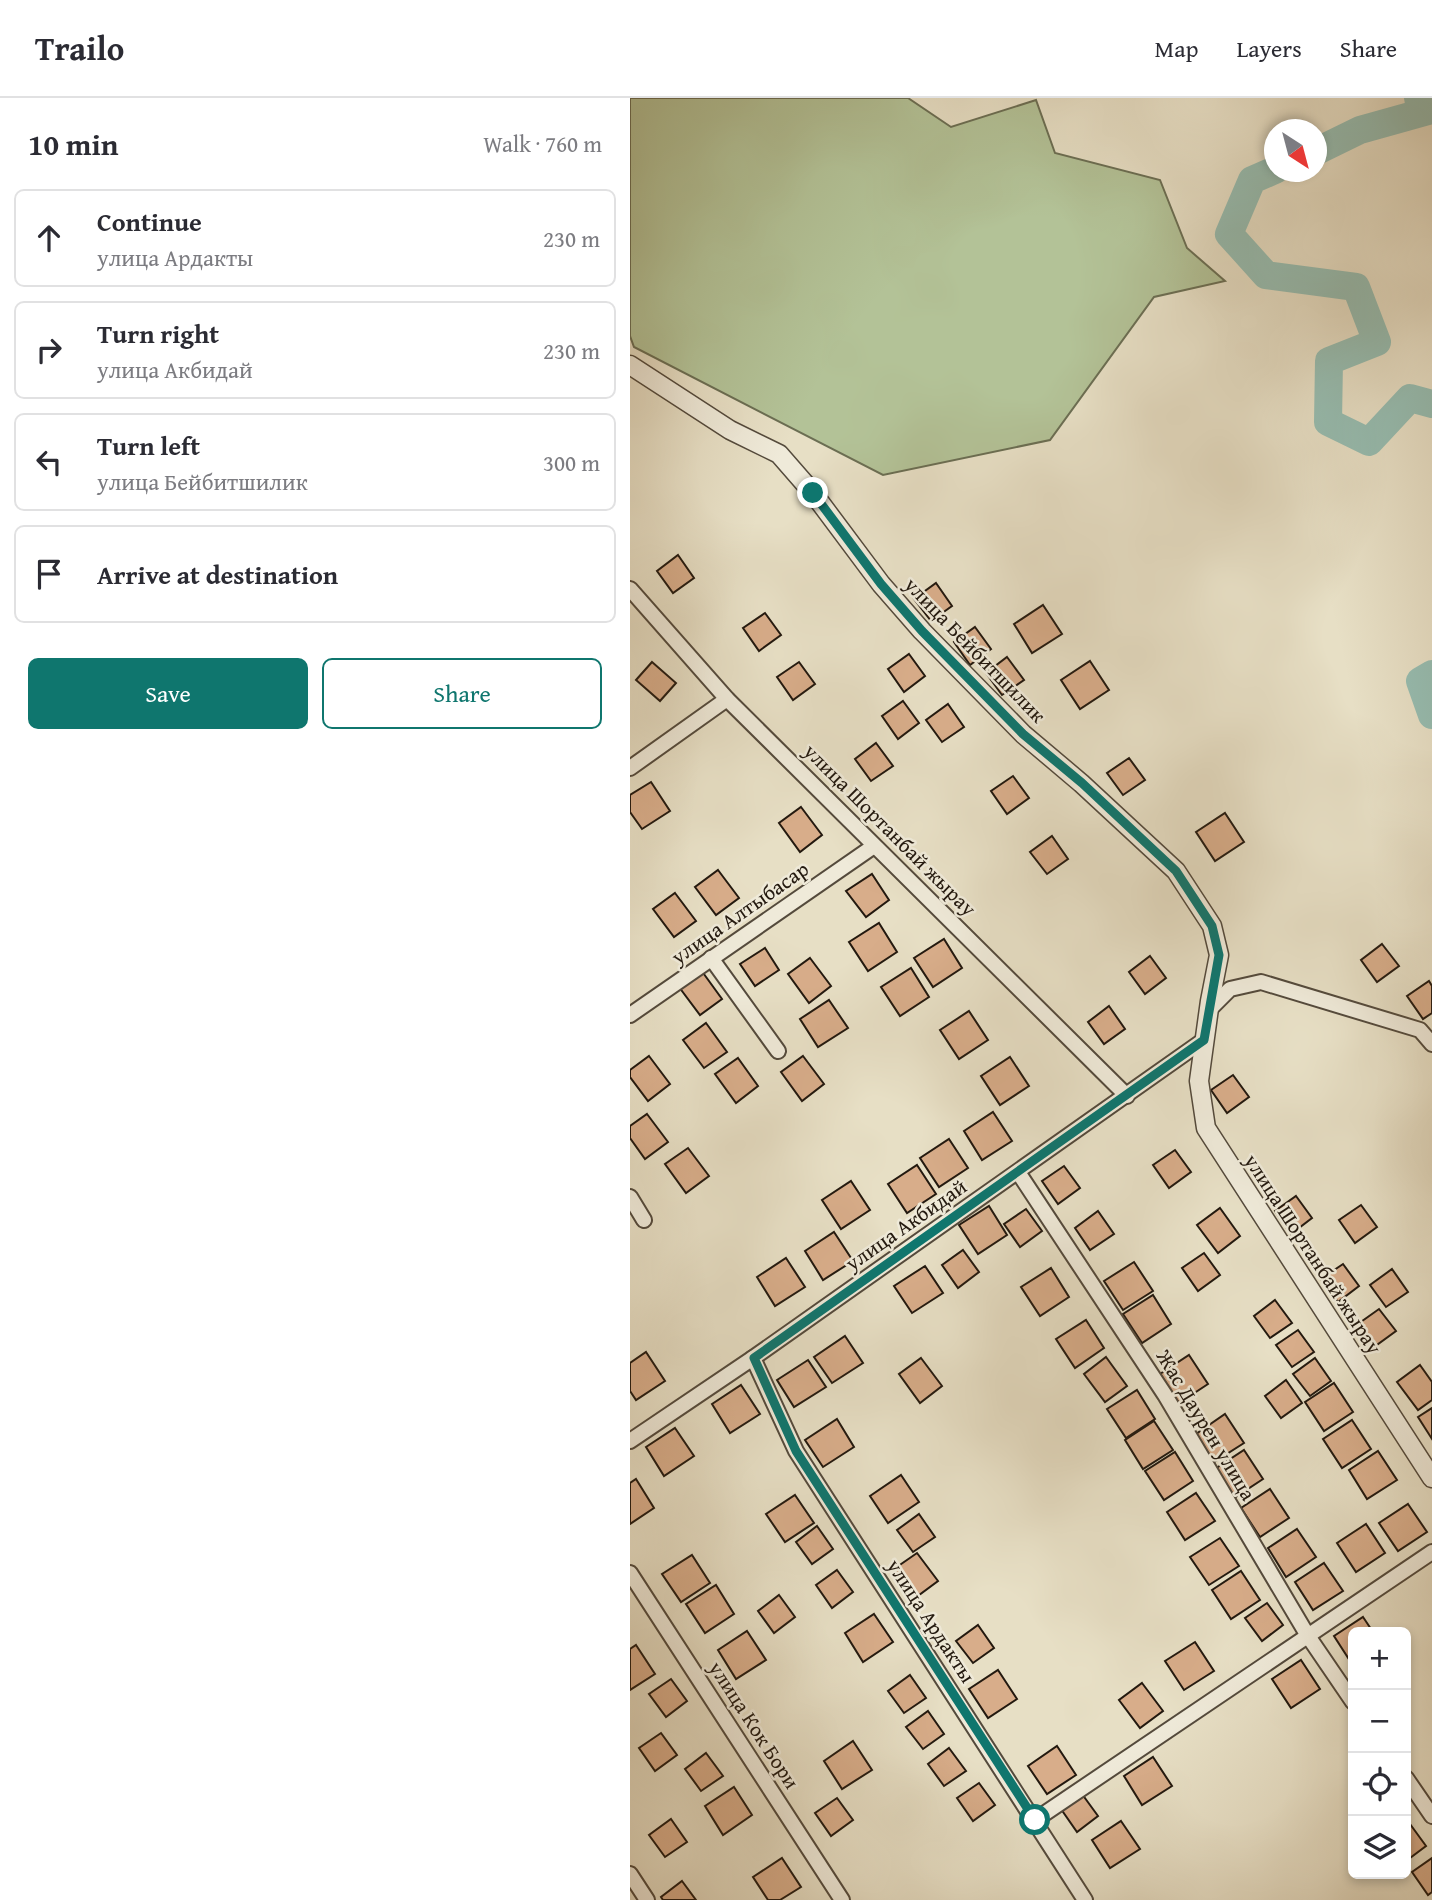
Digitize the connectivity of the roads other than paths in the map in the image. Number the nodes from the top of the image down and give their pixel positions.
1 (630, 365) edge
2 (630, 589) edge
3 (727, 699) junction
4 (630, 768) edge
5 (874, 846) junction
6 (711, 958) junction
7 (1208, 1011) junction
8 (630, 1014) edge
9 (1204, 1040) junction
10 (1432, 1044) edge
11 (778, 1051) dead end
12 (1127, 1096) junction
13 (1018, 1172) junction
14 (630, 1198) edge
15 (644, 1220) dead end
16 (754, 1358) junction
17 (630, 1441) edge
18 (1432, 1478) edge
19 (1432, 1552) edge
20 (630, 1573) edge
21 (1308, 1636) junction
22 (1348, 1695) edge
23 (1411, 1785) edge
24 (1432, 1816) edge
25 (1035, 1820) junction
26 (630, 1874) edge
27 (647, 1900) edge
28 (842, 1900) edge
29 (1085, 1900) edge

1 - 7 street, улица Бейбитшилик
2 - 3 street, улица Шортанбай жырау
3 - 4 street
3 - 5 street, улица Шортанбай жырау
5 - 6 street, улица Алтыбасар
5 - 12 street, улица Шортанбай жырау
6 - 8 street, улица Алтыбасар
6 - 11 street
7 - 9 street, улица Бейбитшилик
7 - 10 street
9 - 12 street, улица Акбидай
9 - 18 street, улица Шортанбай жырау
12 - 13 street, улица Акбидай
13 - 16 street, улица Акбидай
13 - 21 street, Жас Даурен улица
14 - 15 street
16 - 17 street, улица Акбидай
16 - 25 street, улица Ардакты
19 - 21 street
20 - 28 street, улица Кок Бори
21 - 22 street, Жас Даурен улица
21 - 25 street
23 - 24 street
25 - 29 street, улица Ардакты
26 - 27 street

